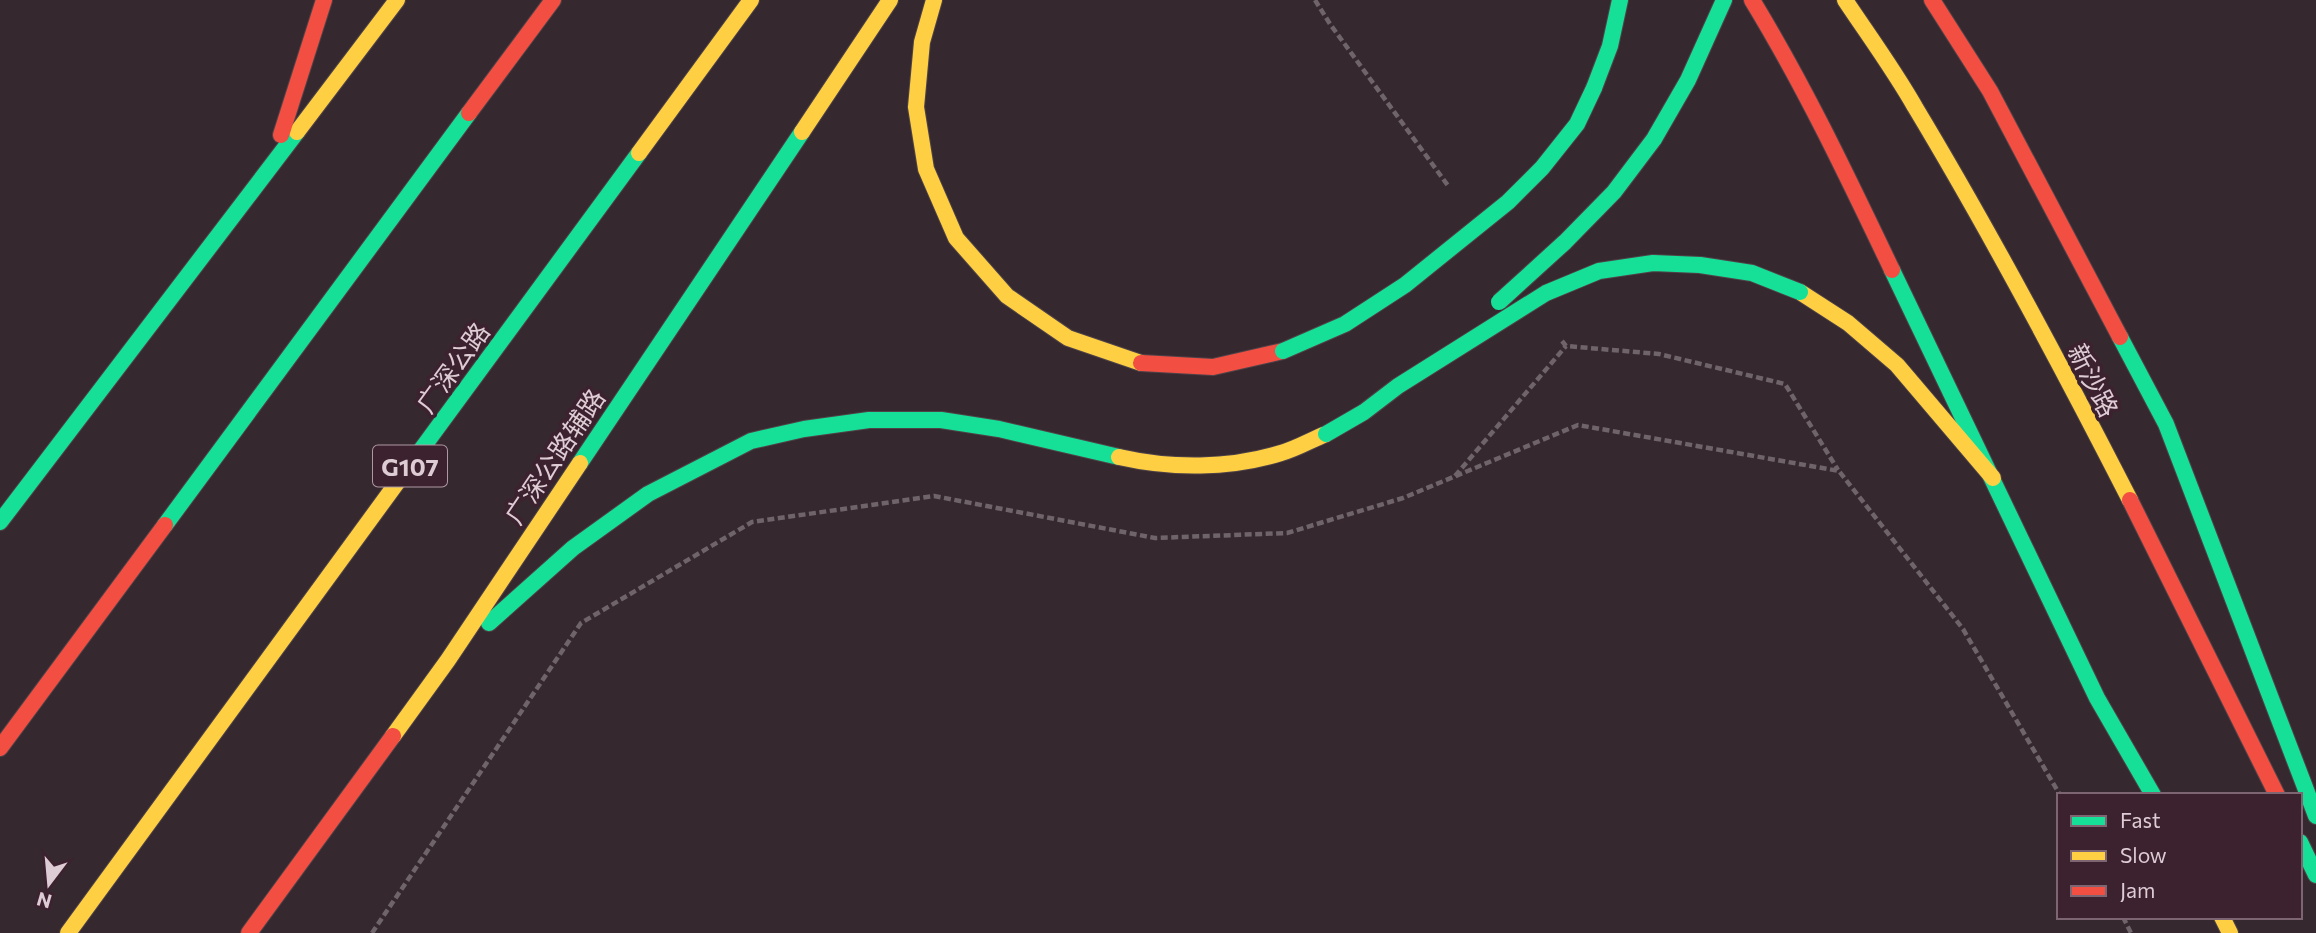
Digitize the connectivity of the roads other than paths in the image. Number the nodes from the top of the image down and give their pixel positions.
1 (324, 0) edge
2 (397, 0) edge
3 (553, 0) edge
4 (751, 0) edge
5 (890, 0) edge
6 (934, 0) edge
7 (1620, 0) edge
8 (1724, 0) edge
9 (1752, 0) edge
10 (1845, 0) edge
11 (1932, 0) edge
12 (270, 167) junction
13 (1398, 386) junction
14 (1993, 478) junction
15 (0, 522) edge
16 (448, 660) junction
17 (0, 748) edge
18 (2152, 793) edge
19 (2276, 793) edge
20 (2316, 816) edge
21 (2302, 846) edge
22 (2316, 875) edge
23 (68, 933) edge
24 (249, 933) edge

1 - 12 main road
2 - 12 main road
3 - 17 main road
4 - 23 main road, 广深公路 / G107
5 - 16 main road, 广深公路辅路
6 - 7 main road, bridge
8 - 13 main road, bridge
9 - 14 main road
10 - 19 main road, 新沙路
11 - 20 main road
12 - 15 main road
13 - 14 main road, bridge
13 - 16 main road, bridge
14 - 18 main road
16 - 24 main road, 广深公路辅路
21 - 22 main road

